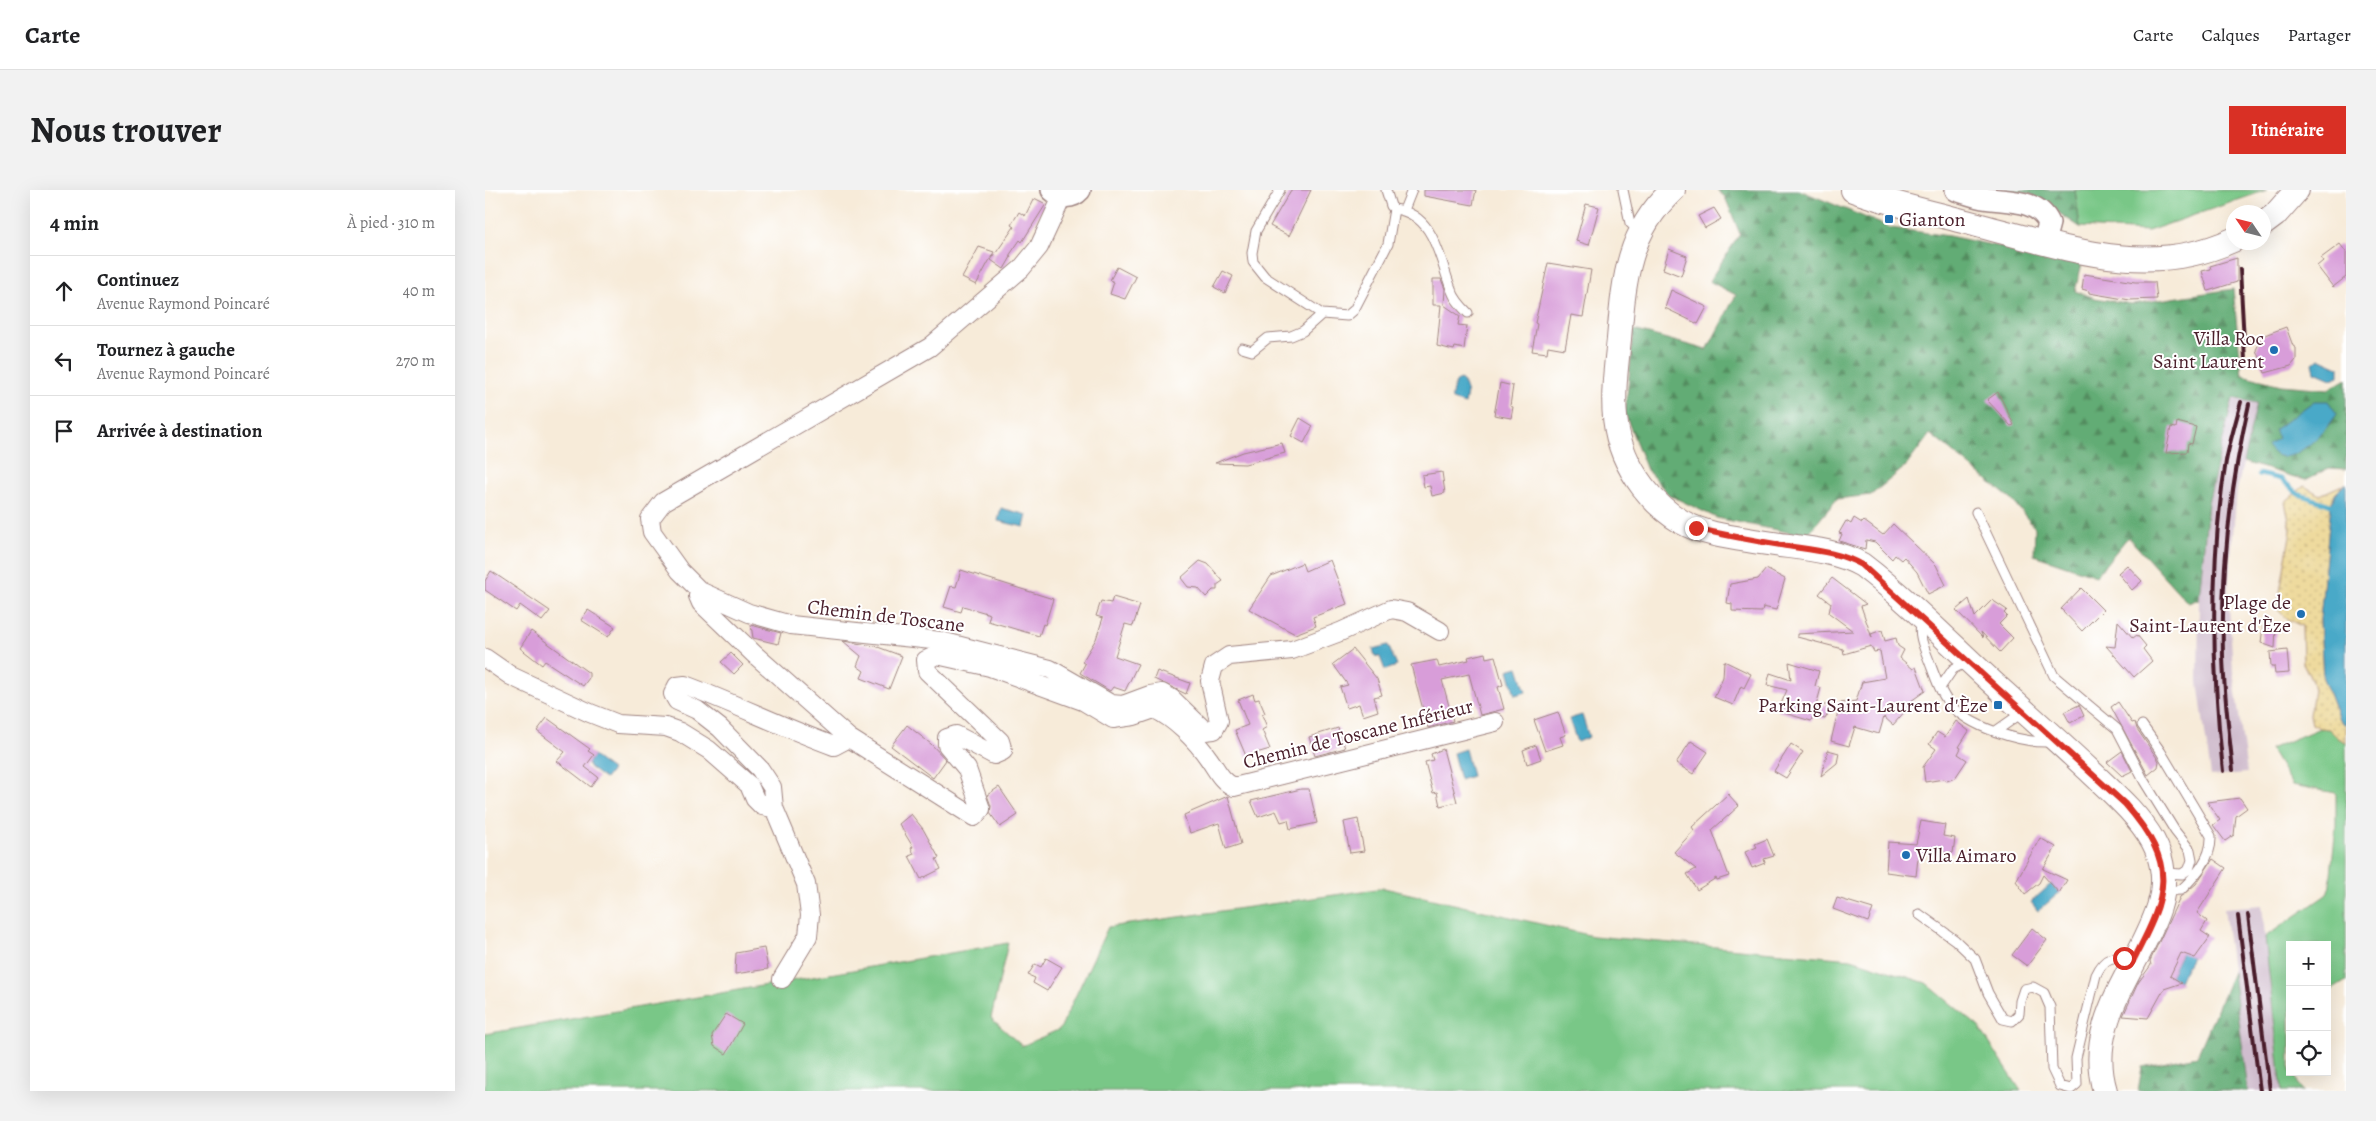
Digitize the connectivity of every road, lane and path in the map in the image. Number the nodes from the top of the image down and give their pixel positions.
1 (1280, 190) edge
2 (1386, 190) edge
3 (1412, 190) edge
4 (1623, 190) edge
5 (1853, 190) edge
6 (1956, 190) edge
7 (2297, 190) edge
8 (1065, 192) edge
9 (1669, 193) edge
10 (1399, 209) junction
11 (2271, 218) edge
12 (1640, 233) junction
13 (2044, 242) junction
14 (2226, 242) edge
15 (1468, 313) dead end
16 (1322, 314) junction
17 (1242, 348) dead end
18 (1975, 512) dead end
19 (700, 591) junction
20 (1923, 619) junction
21 (1440, 631) dead end
22 (485, 658) edge
23 (1969, 661) junction
24 (1940, 688) junction
25 (2020, 708) junction
26 (1495, 722) dead end
27 (2142, 725) dead end
28 (1996, 731) junction
29 (849, 738) junction
30 (2058, 741) junction
31 (774, 808) junction
32 (2163, 882) junction
33 (1919, 914) dead end
34 (2133, 961) junction
35 (783, 979) dead end
36 (2105, 1091) edge

1 - 16 lane
2 - 10 lane
3 - 10 lane
4 - 12 lane
5 - 13 main road
6 - 13 street
7 - 11 main road
8 - 19 street
9 - 12 main road
10 - 15 lane
10 - 16 lane
12 - 20 main road
13 - 14 main road
16 - 17 lane
18 - 32 lane
19 - 21 street, Chemin de Toscane
19 - 29 street
20 - 23 main road
20 - 24 lane
22 - 31 street
23 - 24 lane
23 - 25 main road
24 - 28 lane
25 - 28 lane
25 - 30 main road
26 - 29 street, Chemin de Toscane Inférieur
27 - 32 lane
28 - 30 lane
29 - 31 street
30 - 32 main road
31 - 35 street
32 - 34 main road
33 - 34 lane
34 - 36 main road

